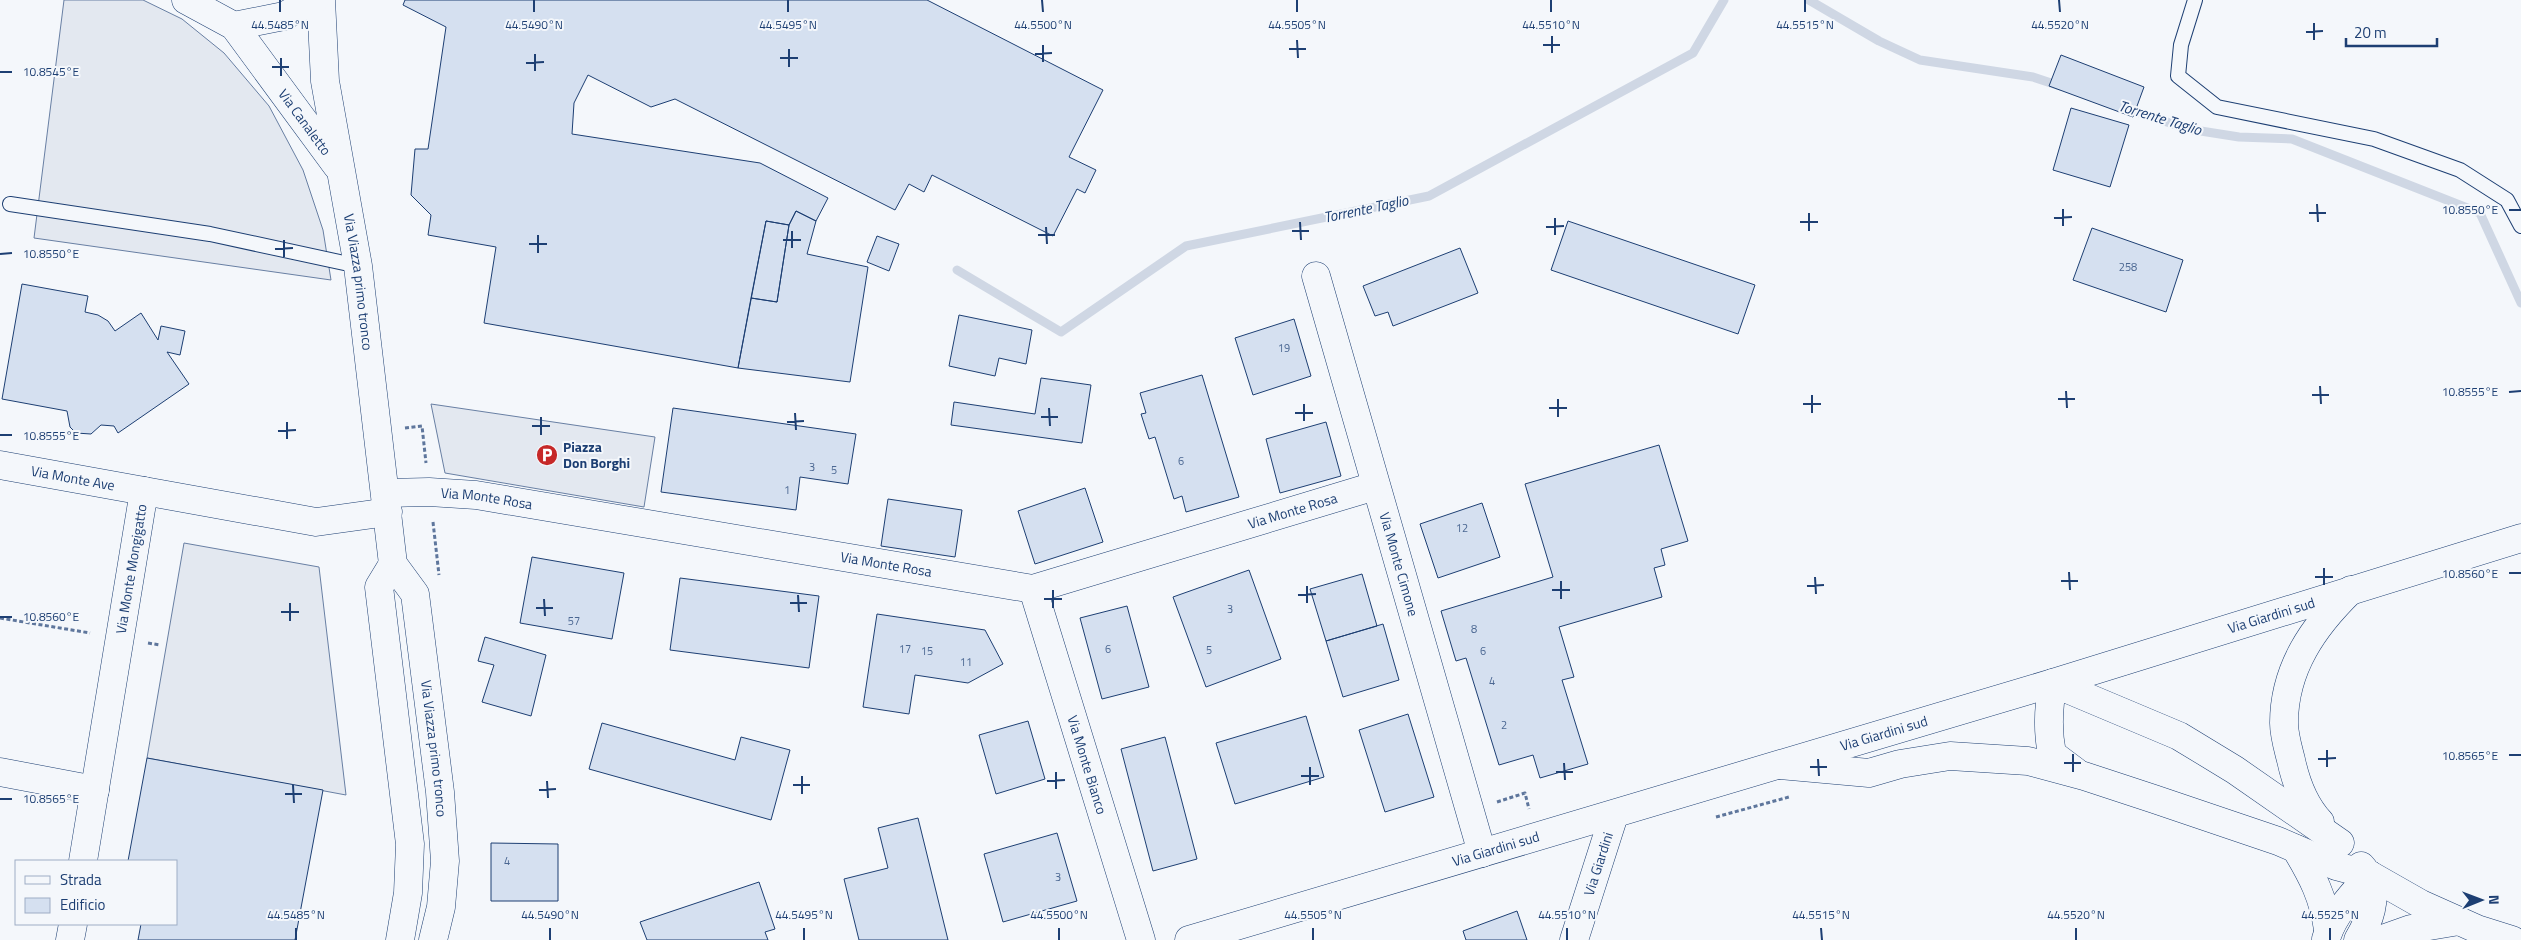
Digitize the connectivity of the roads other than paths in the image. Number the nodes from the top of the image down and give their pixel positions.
1 (186, 0) edge
2 (314, 0) edge
3 (321, 0) edge
4 (2195, 0) edge
5 (234, 26) junction
6 (340, 170) junction
7 (10, 204) dead end
8 (2521, 226) edge
9 (358, 266) junction
10 (1316, 276) dead end
11 (0, 465) edge
12 (1375, 486) junction
13 (144, 491) junction
14 (387, 502) junction
15 (2521, 538) edge
16 (393, 564) junction
17 (1033, 589) junction
18 (2351, 590) junction
19 (2053, 683) junction
20 (1780, 766) junction
21 (0, 772) edge
22 (2084, 776) junction
23 (95, 790) junction
24 (1614, 815) junction
25 (2340, 843) junction
26 (2296, 849) junction
27 (1482, 853) junction
28 (83, 860) edge
29 (2370, 875) junction
30 (2461, 921) junction
31 (73, 925) edge
32 (2327, 935) edge
33 (70, 940) edge
34 (400, 940) edge
35 (433, 940) edge
36 (1141, 940) edge
37 (1188, 940) edge
38 (1574, 940) edge
39 (2358, 940) edge
40 (2380, 940) edge
41 (2512, 940) edge

1 - 5 street, Via Canaletto
2 - 5 street
3 - 6 street, Via Viazza primo tronco
4 - 8 lane
5 - 6 street, Via Canaletto
6 - 9 street, Via Viazza primo tronco
7 - 9 lane
9 - 14 street, Via Viazza primo tronco
10 - 12 street, Via Monte Cimone
11 - 13 street, Via Monte Ave
12 - 17 street, Via Monte Rosa
12 - 27 street, Via Monte Cimone
13 - 14 street, Via Monte Mongigatto
13 - 23 street, Via Monte Mongigatto
14 - 16 street, Via Viazza primo tronco
14 - 17 street, Via Monte Rosa
15 - 18 street, Via Giardini sud
16 - 34 street
16 - 35 street, Via Viazza primo tronco
17 - 36 street, Via Monte Bianco
18 - 19 street, Via Giardini sud
18 - 25 street
19 - 20 street, Via Giardini sud
19 - 22 street
19 - 25 street
20 - 22 street
20 - 24 street, Via Giardini sud
21 - 23 street
22 - 26 street
23 - 28 street, Via Monte Mongigatto
24 - 27 street, Via Giardini sud
24 - 38 street, Via Giardini
25 - 29 street
26 - 29 street
26 - 32 street
27 - 37 street, Via Giardini sud
29 - 30 street
29 - 32 street
29 - 39 street
30 - 40 street
30 - 41 street
31 - 33 street

